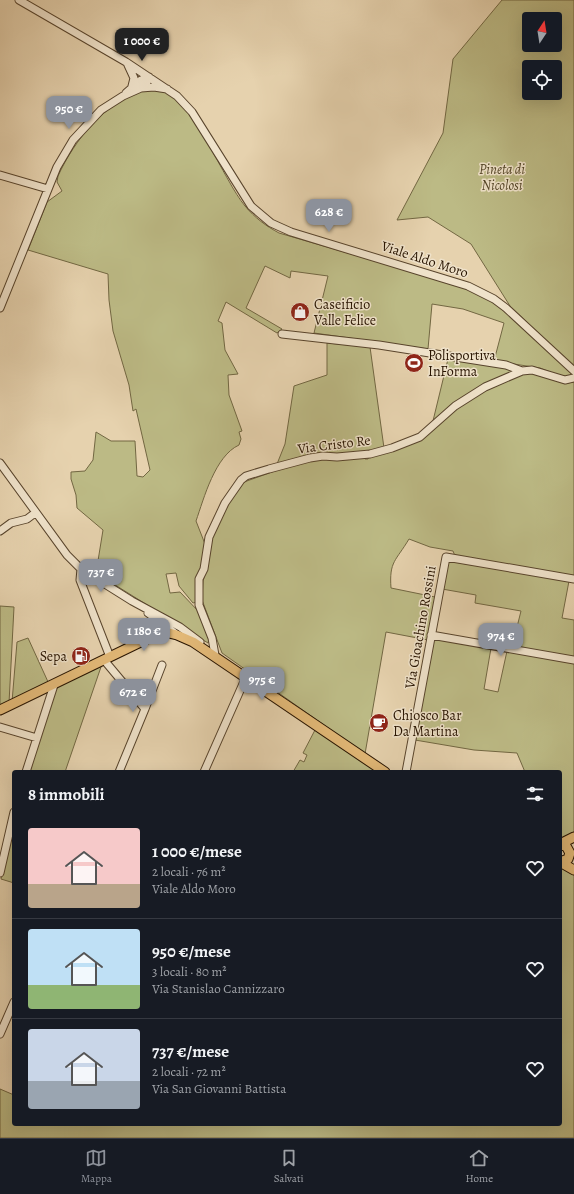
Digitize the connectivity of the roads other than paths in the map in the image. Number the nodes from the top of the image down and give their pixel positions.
1 (19, 0) edge
2 (126, 62) junction
3 (149, 77) junction
4 (132, 87) junction
5 (141, 88) junction
6 (169, 90) junction
7 (123, 96) junction
8 (0, 175) edge
9 (48, 189) junction
10 (0, 308) edge
11 (282, 334) dead end
12 (522, 371) junction
13 (574, 371) edge
14 (574, 378) edge
15 (0, 463) edge
16 (35, 513) junction
17 (0, 531) edge
18 (81, 569) junction
19 (574, 579) edge
20 (132, 601) junction
21 (177, 635) junction
22 (431, 635) junction
23 (215, 656) junction
24 (107, 658) junction
25 (574, 660) edge
26 (162, 665) dead end
27 (246, 677) junction
28 (54, 685) junction
29 (145, 709) junction
30 (0, 710) edge
31 (0, 727) edge
32 (37, 738) junction
33 (27, 770) edge
34 (119, 770) edge
35 (205, 770) edge
36 (382, 770) edge
37 (406, 770) edge
38 (12, 821) edge
39 (574, 837) edge
40 (562, 844) edge
41 (574, 844) edge
42 (562, 845) edge
43 (571, 857) edge
44 (562, 862) edge
45 (562, 863) edge
46 (574, 870) edge
47 (0, 873) edge
48 (12, 1007) edge
49 (0, 1034) edge

1 - 2 street, Viale Aldo Moro
2 - 3 street, Viale Aldo Moro
2 - 4 street
3 - 4 street
3 - 5 street
3 - 6 street, Viale Aldo Moro
4 - 7 street
5 - 6 street
5 - 7 street
6 - 13 street, Viale Aldo Moro
7 - 9 street
8 - 9 street
9 - 10 street
11 - 12 street
12 - 14 street, Via Cristo Re
12 - 23 street, Via Cristo Re
15 - 16 street
16 - 17 street
16 - 18 street
18 - 20 street
18 - 24 street
19 - 22 street, Via Gioachino Rossini
20 - 21 street
20 - 23 street
21 - 23 main road
21 - 24 main road
22 - 25 street
22 - 37 street, Via Gioachino Rossini
23 - 27 main road
24 - 28 main road
24 - 29 street
26 - 29 street
27 - 35 street
27 - 36 main road
28 - 30 main road
28 - 32 street
29 - 34 street
31 - 32 street
32 - 33 street
38 - 47 street
39 - 40 main road
41 - 43 main road
42 - 43 main road
43 - 44 main road
45 - 46 main road
48 - 49 street

